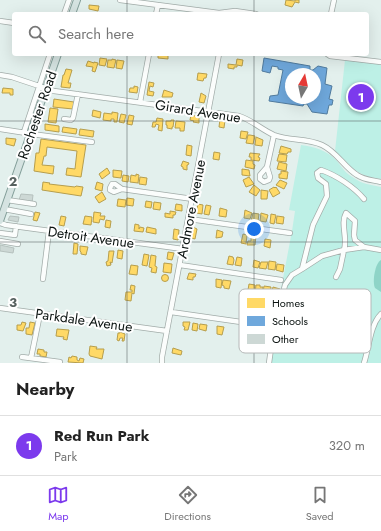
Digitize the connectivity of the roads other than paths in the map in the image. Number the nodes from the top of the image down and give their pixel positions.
1 (69, 0) edge
2 (77, 0) edge
3 (120, 0) edge
4 (334, 0) edge
5 (158, 5) junction
6 (65, 12) edge
7 (73, 12) edge
8 (156, 12) edge
9 (211, 12) edge
10 (230, 12) edge
11 (242, 12) edge
12 (331, 12) edge
13 (0, 22) edge
14 (12, 23) edge
15 (49, 56) edge
16 (57, 56) edge
17 (149, 56) edge
18 (219, 56) edge
19 (340, 56) edge
20 (381, 62) edge
21 (0, 75) edge
22 (39, 86) junction
23 (46, 88) junction
24 (78, 94) junction
25 (140, 102) junction
26 (209, 111) junction
27 (64, 119) dead end
28 (0, 129) edge
29 (27, 133) junction
30 (274, 135) junction
31 (92, 142) dead end
32 (267, 167) dead end
33 (381, 182) edge
34 (122, 189) dead end
35 (193, 199) junction
36 (364, 199) dead end
37 (8, 200) junction
38 (34, 204) dead end
39 (4, 209) junction
40 (31, 214) dead end
41 (189, 219) junction
42 (0, 222) edge
43 (16, 226) junction
44 (49, 231) junction
45 (0, 233) edge
46 (290, 233) dead end
47 (0, 241) edge
48 (18, 244) dead end
49 (364, 247) junction
50 (183, 249) junction
51 (344, 250) junction
52 (381, 250) edge
53 (180, 265) junction
54 (302, 269) junction
55 (336, 277) dead end
56 (43, 279) dead end
57 (281, 280) dead end
58 (284, 289) edge
59 (0, 308) edge
60 (171, 312) junction
61 (40, 314) junction
62 (381, 314) edge
63 (239, 322) edge
64 (167, 331) junction
65 (371, 333) edge
66 (271, 353) edge
67 (366, 353) edge
68 (22, 357) dead end
69 (31, 358) junction
70 (60, 362) edge
71 (162, 363) edge
72 (269, 363) edge
73 (364, 363) edge

1 - 6 street
2 - 7 main road
3 - 5 street
4 - 12 street
5 - 8 street
5 - 9 street
10 - 11 street
13 - 14 street
15 - 22 street, Rochester Road
16 - 23 main road, Rochester Road
17 - 25 street
18 - 26 street, Ardmore Avenue
19 - 20 street
21 - 22 street, Girard Avenue
22 - 23 street, Girard Avenue
22 - 29 street, Rochester Road
23 - 24 street, Girard Avenue
23 - 29 main road, Rochester Road
24 - 25 street, Girard Avenue
24 - 27 street
25 - 26 street, Girard Avenue
26 - 30 street, Girard Avenue
26 - 35 street, Ardmore Avenue
28 - 29 street
29 - 31 street
29 - 37 main road, Rochester Road
30 - 32 street
30 - 33 street, Girard Avenue
34 - 35 street
35 - 41 street, Ardmore Avenue
36 - 54 street
37 - 38 street
37 - 39 main road, Rochester Road
39 - 40 street
39 - 42 main road, Rochester Road
41 - 46 street
41 - 50 street, Ardmore Avenue
42 - 43 street, Detroit Avenue
43 - 44 street, Detroit Avenue
43 - 45 street
44 - 50 street, Detroit Avenue
44 - 56 street
47 - 48 street
49 - 51 street
49 - 51 street
49 - 52 street
50 - 53 street, Ardmore Avenue
51 - 54 street
51 - 55 street
53 - 57 street
53 - 60 street, Ardmore Avenue
54 - 58 street
59 - 61 street, Parkdale Avenue
60 - 63 street
60 - 64 street, Ardmore Avenue
61 - 64 street, Parkdale Avenue
61 - 69 street
62 - 65 street
64 - 71 street, Ardmore Avenue
66 - 72 street
67 - 73 street
68 - 69 street
69 - 70 street

